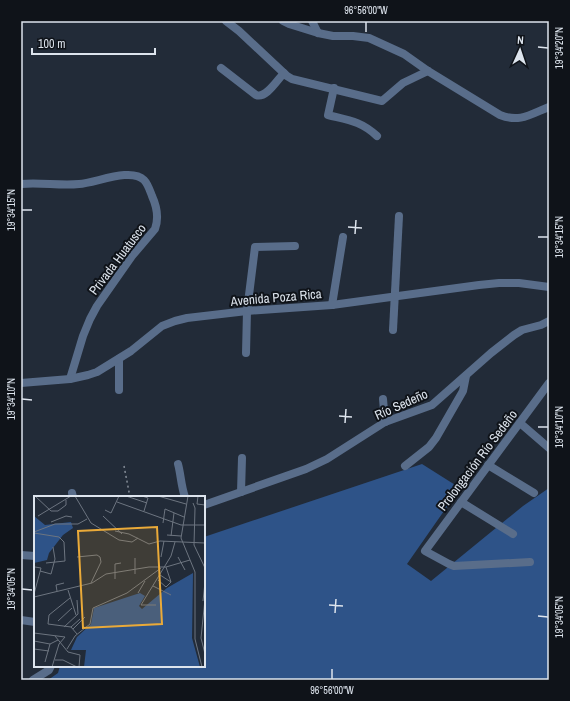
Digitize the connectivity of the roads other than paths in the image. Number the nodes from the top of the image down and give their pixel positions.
1 (226, 21) edge
2 (283, 21) edge
3 (312, 21) edge
4 (318, 33) junction
5 (221, 68) dead end
6 (428, 71) junction
7 (284, 73) junction
8 (334, 88) junction
9 (549, 107) edge
10 (377, 136) dead end
11 (21, 184) edge
12 (399, 216) dead end
13 (343, 237) dead end
14 (295, 246) dead end
15 (549, 287) edge
16 (394, 296) junction
17 (332, 305) junction
18 (247, 311) junction
19 (549, 321) edge
20 (393, 330) dead end
21 (246, 354) dead end
22 (119, 359) junction
23 (466, 376) junction
24 (70, 379) junction
25 (21, 383) edge
26 (549, 384) edge
27 (119, 390) dead end
28 (383, 399) dead end
29 (385, 422) junction
30 (520, 423) junction
31 (549, 448) edge
32 (242, 458) dead end
33 (178, 464) dead end
34 (405, 466) dead end
35 (488, 466) junction
36 (241, 492) junction
37 (534, 493) dead end
38 (185, 496) edge
39 (461, 502) junction
40 (205, 505) edge
41 (513, 534) dead end
42 (21, 554) edge
43 (34, 556) edge
44 (530, 562) dead end
45 (21, 620) edge
46 (34, 622) edge
47 (50, 667) edge
48 (33, 680) edge

1 - 7 street
2 - 4 street
3 - 4 street
4 - 6 street
5 - 7 street
6 - 8 street
6 - 9 street
7 - 8 street
8 - 10 street
11 - 24 street, Privada Huatusco
12 - 16 street
13 - 17 street
14 - 18 street
15 - 16 street, Avenida Poza Rica
16 - 17 street, Avenida Poza Rica
16 - 20 street
17 - 18 street, Avenida Poza Rica
18 - 21 street
18 - 22 street, Avenida Poza Rica
19 - 23 street, Río Sedeño
22 - 24 street, Avenida Poza Rica
22 - 27 street
23 - 29 street, Río Sedeño
23 - 34 street
24 - 25 street, Avenida Poza Rica
26 - 30 street, Prolongación Río Sedeño
28 - 29 street
29 - 36 street, Río Sedeño
30 - 31 street
30 - 35 street, Prolongación Río Sedeño
32 - 36 street
33 - 38 street
35 - 37 street
35 - 39 street, Prolongación Río Sedeño
36 - 40 street, Río Sedeño
39 - 41 street
39 - 44 street, Prolongación Río Sedeño
42 - 43 street
45 - 46 street
47 - 48 street

